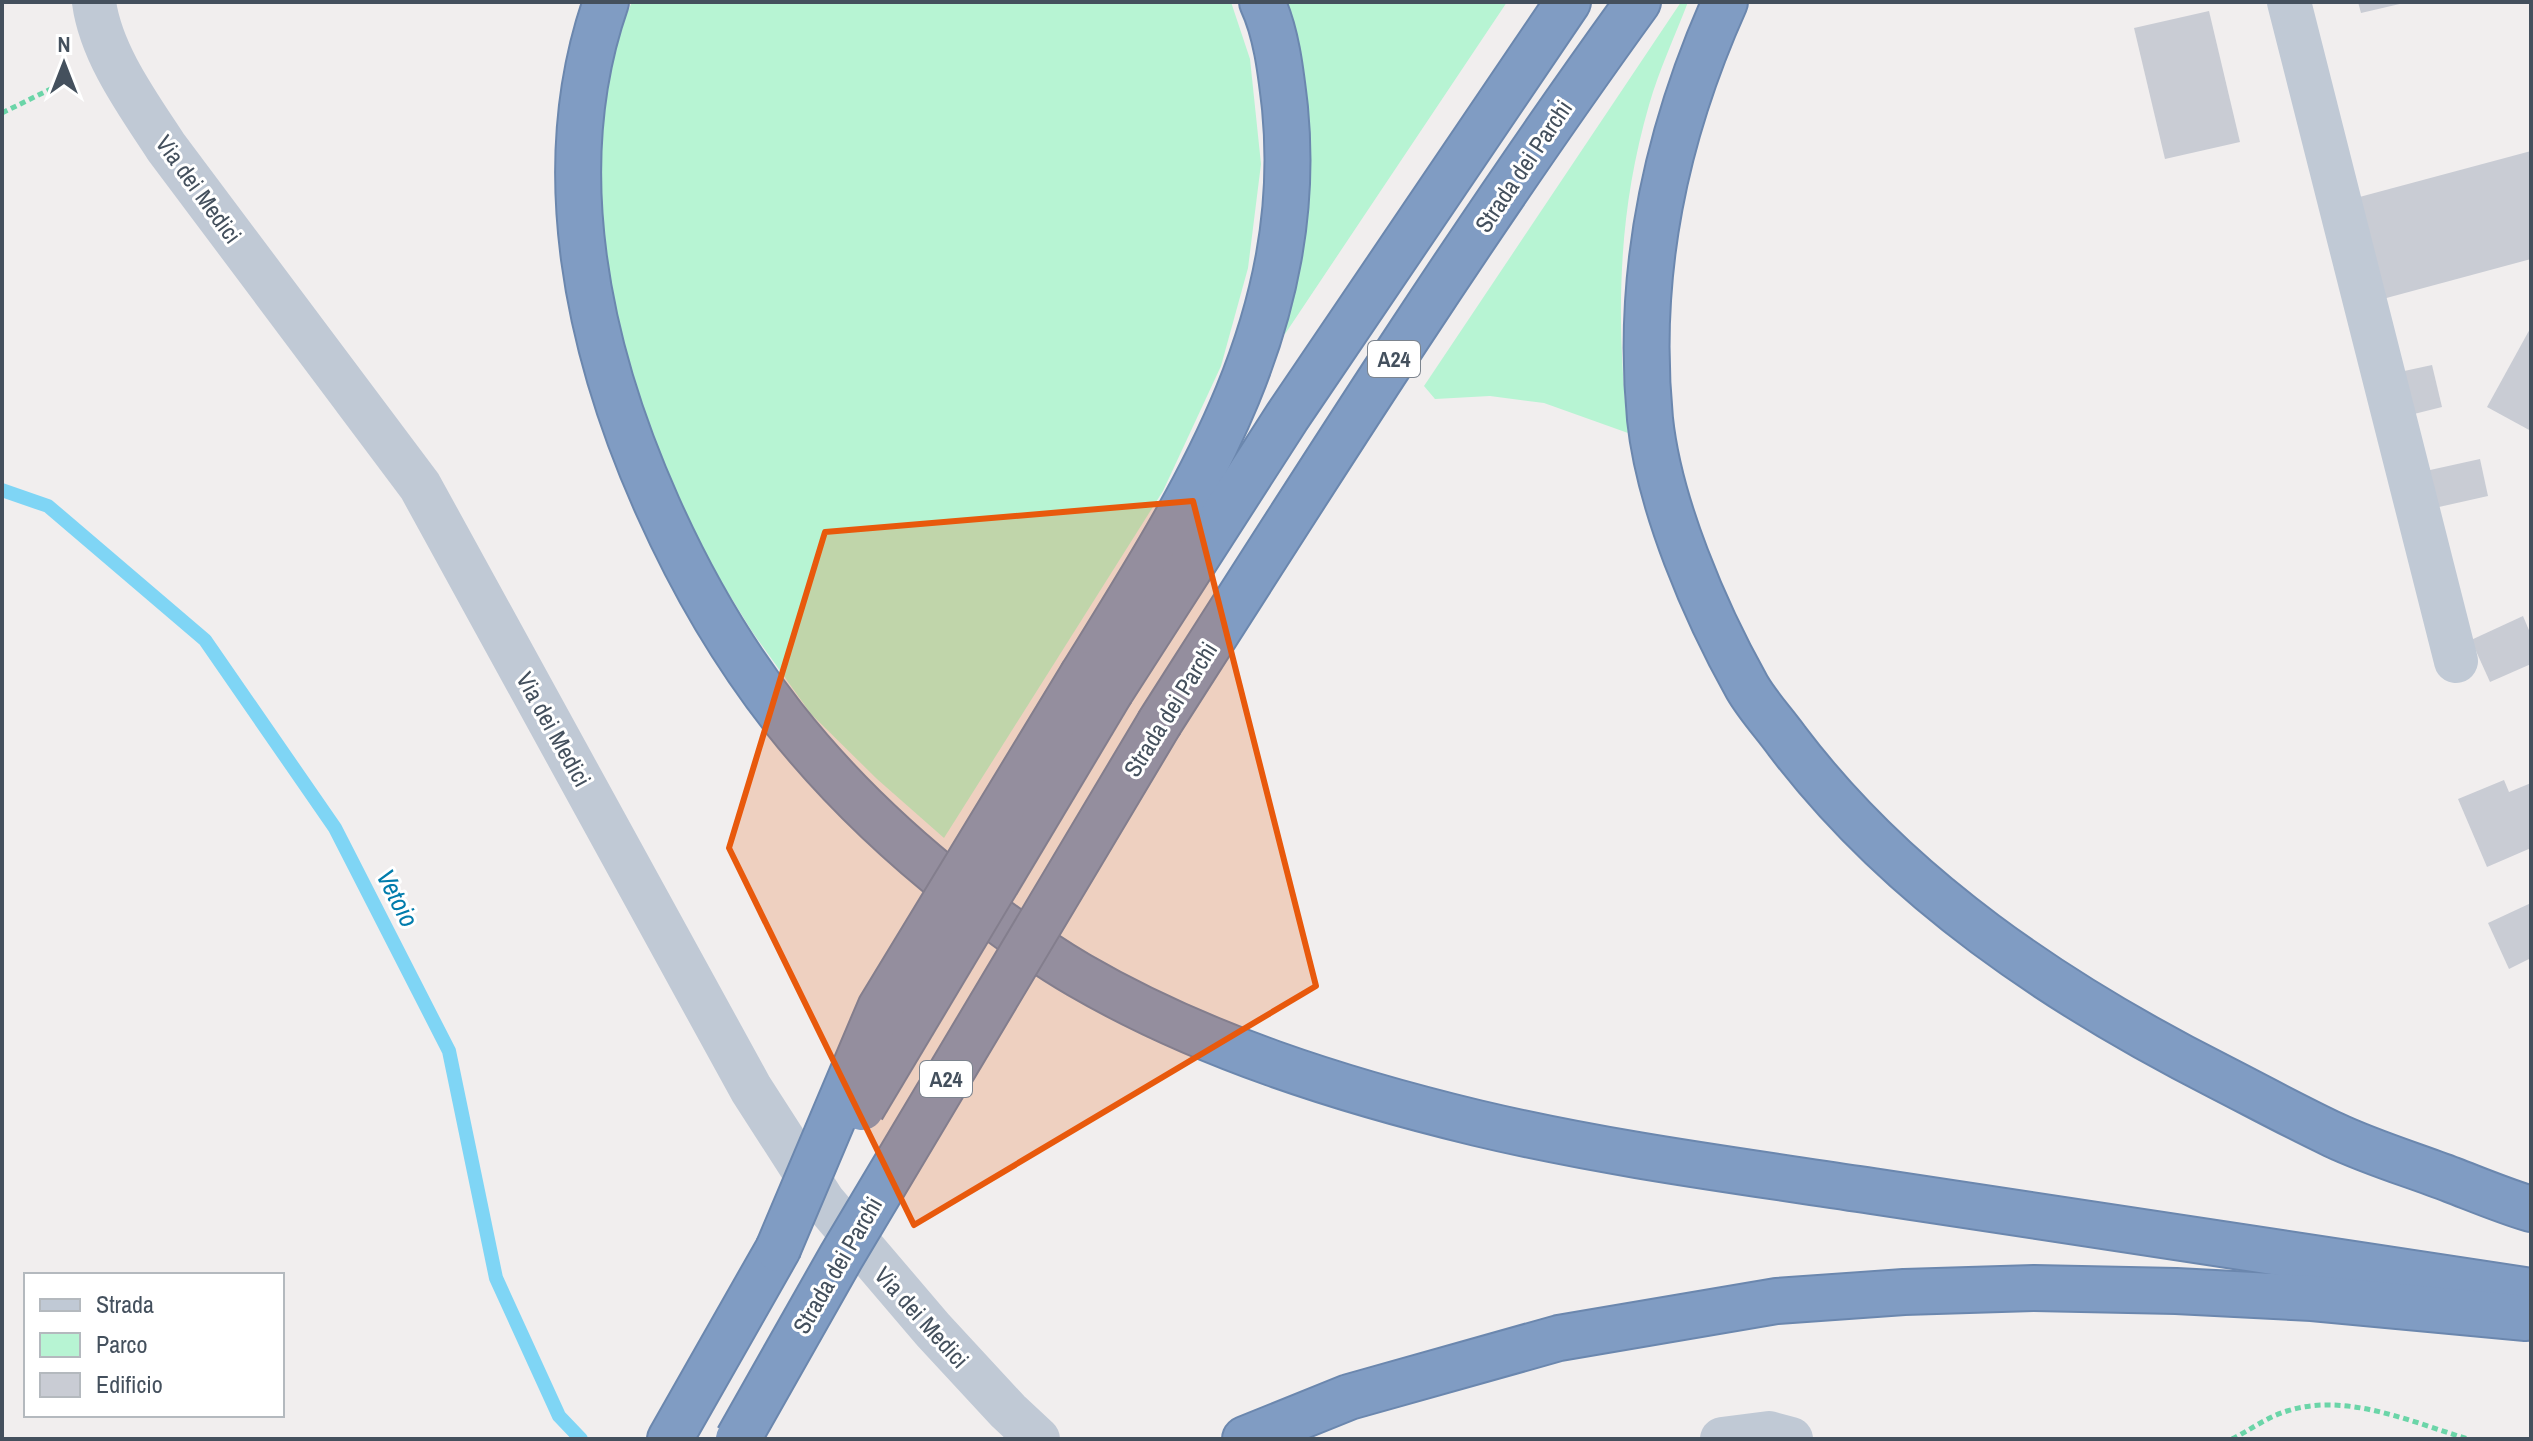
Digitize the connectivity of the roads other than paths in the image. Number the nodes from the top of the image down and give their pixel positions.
1 (606, 2) edge
2 (1262, 2) edge
3 (1568, 2) edge
4 (1638, 2) edge
5 (1725, 2) edge
6 (2289, 2) edge
7 (103, 5) edge
8 (2456, 661) dead end
9 (1097, 682) junction
10 (2531, 1209) edge
11 (2531, 1291) edge
12 (2531, 1318) edge
13 (670, 1439) edge
14 (738, 1439) edge
15 (1038, 1439) edge
16 (1245, 1439) edge
17 (1722, 1439) edge
18 (1791, 1439) edge

1 - 11 highway
2 - 9 highway
3 - 9 highway, A24
4 - 14 highway, Strada dei Parchi / A24, bridge
5 - 10 highway
6 - 8 street
7 - 15 street, Via dei Medici
9 - 13 highway, A24, bridge
12 - 16 highway
17 - 18 street

